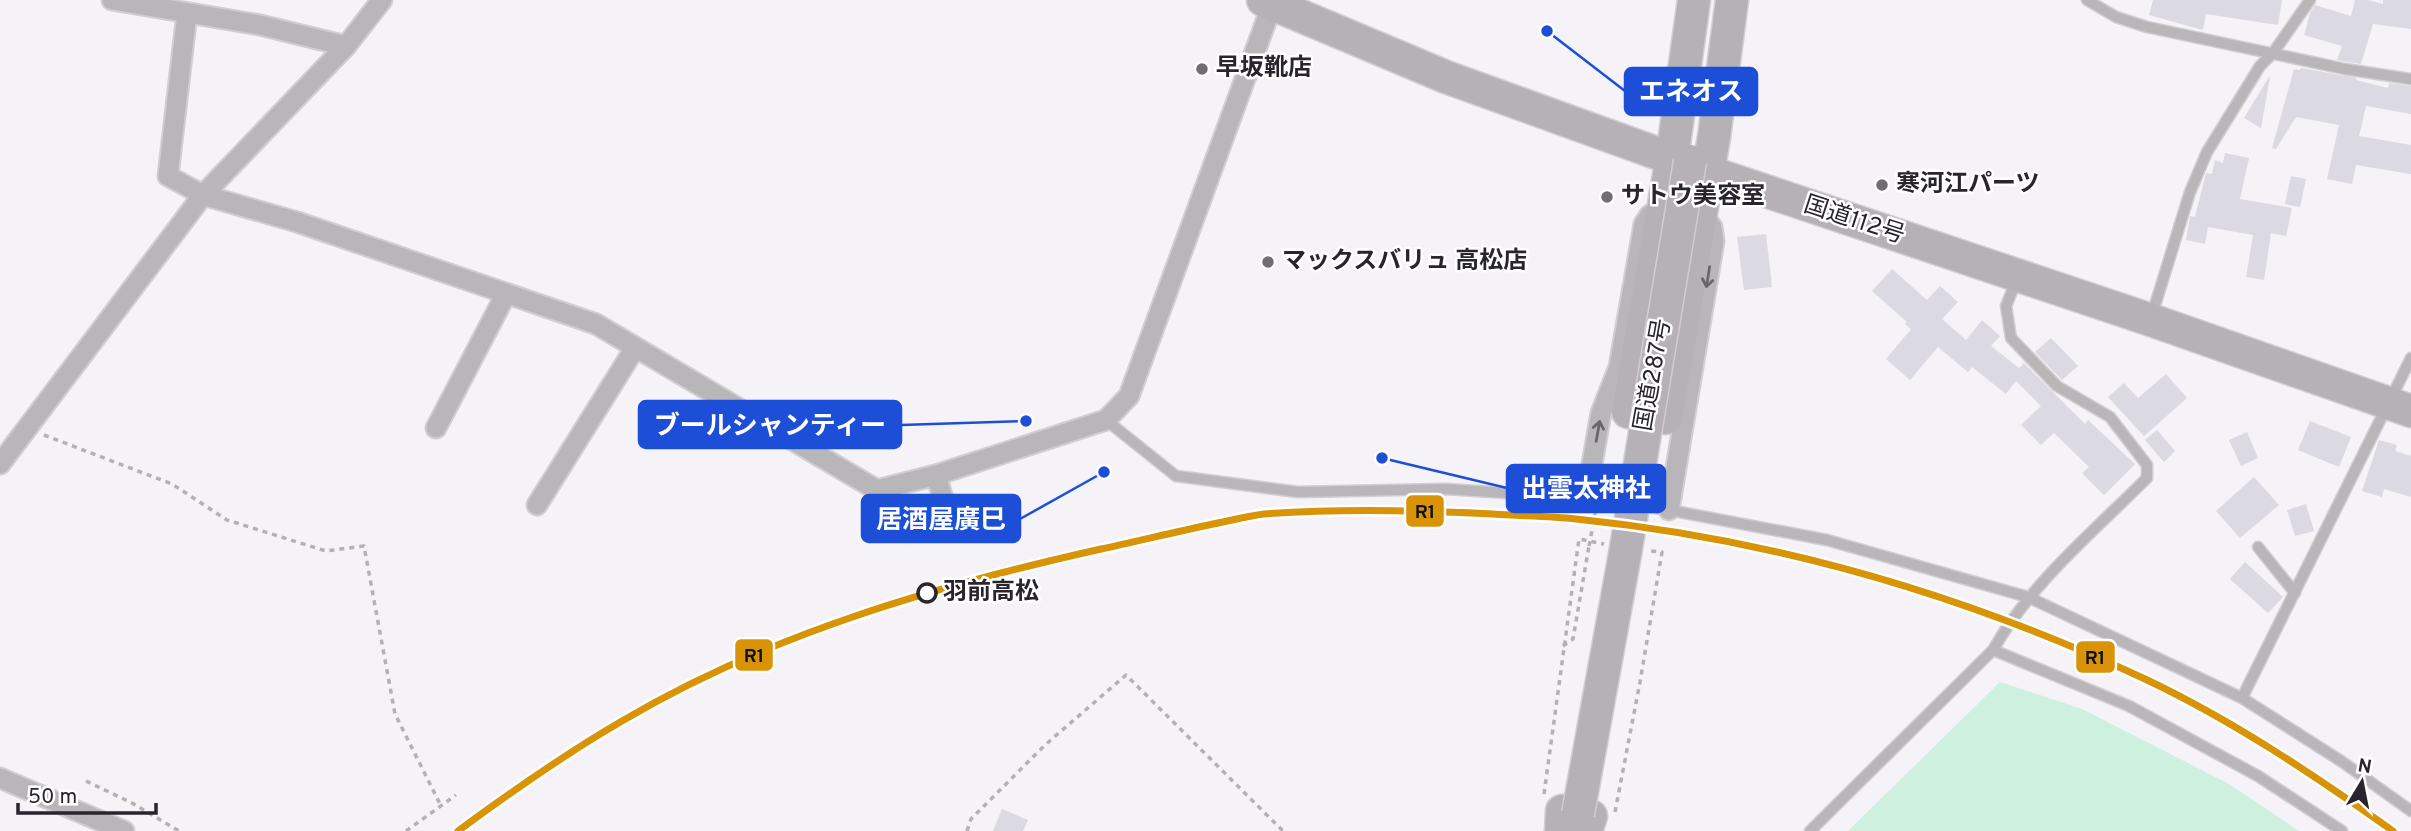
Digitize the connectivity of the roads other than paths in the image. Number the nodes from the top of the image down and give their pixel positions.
1 (112, 0) edge
2 (382, 0) edge
3 (2087, 0) edge
4 (2310, 0) edge
5 (1713, 1) edge
6 (1268, 2) edge
7 (187, 13) junction
8 (345, 46) junction
9 (2273, 52) junction
10 (2411, 79) edge
11 (1672, 158) junction
12 (1709, 172) junction
13 (203, 195) junction
14 (1663, 207) junction
15 (1701, 214) junction
16 (2018, 275) junction
17 (506, 294) junction
18 (2151, 320) junction
19 (635, 348) junction
20 (2411, 358) edge
21 (2399, 407) edge
22 (1106, 420) junction
23 (436, 428) dead end
24 (0, 464) edge
25 (936, 475) junction
26 (1592, 498) junction
27 (537, 505) dead end
28 (1669, 510) junction
29 (947, 512) dead end
30 (2258, 547) dead end
31 (2295, 593) junction
32 (2028, 597) junction
33 (1993, 650) junction
34 (2242, 698) junction
35 (0, 778) edge
36 (2411, 811) edge
37 (1575, 822) edge
38 (124, 831) edge
39 (1810, 831) edge
40 (2342, 831) edge

1 - 7 street
2 - 8 street
3 - 9 lane
4 - 9 lane
5 - 11 highway
5 - 12 highway
5 - 37 highway, 国道287号, bridge
6 - 11 highway, 国道112号
6 - 22 street
7 - 8 street
7 - 13 street
8 - 13 street
9 - 10 lane
9 - 18 lane
11 - 12 highway, 国道112号
11 - 14 highway
12 - 15 highway
12 - 16 highway, 国道112号
13 - 17 street
13 - 24 street
26 -> 14 street
14 - 37 highway
15 -> 28 street
15 - 37 highway
16 - 18 highway, 国道112号
16 - 32 lane
17 - 19 street
17 - 23 street
18 - 21 highway, 国道112号
19 - 25 street
19 - 27 street
20 - 21 lane
21 - 31 lane
22 - 25 street
22 - 26 lane
25 - 29 street
26 - 28 lane
28 - 32 lane
30 - 31 lane
31 - 34 lane
32 - 33 lane
32 - 34 lane
33 - 39 lane
33 - 40 lane
34 - 36 lane
35 - 38 street

